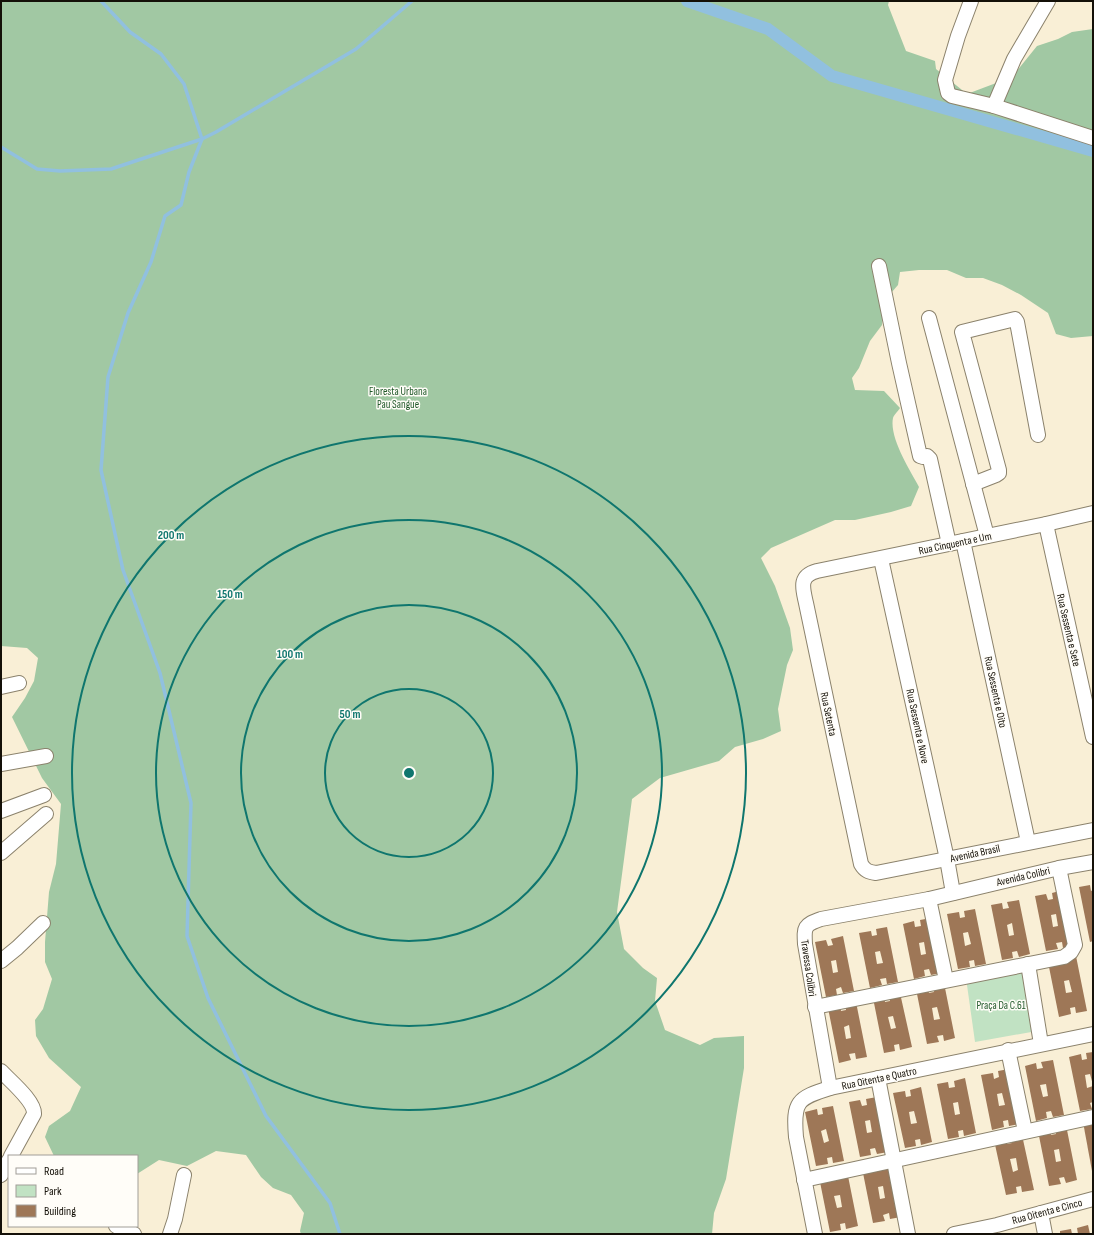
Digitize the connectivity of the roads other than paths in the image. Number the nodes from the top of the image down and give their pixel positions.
1 (971, 1) edge
2 (1048, 1) edge
3 (994, 106) junction
4 (1093, 138) edge
5 (879, 266) dead end
6 (929, 318) dead end
7 (1038, 435) dead end
8 (972, 484) junction
9 (1093, 513) edge
10 (1046, 524) junction
11 (987, 536) junction
12 (963, 542) junction
13 (949, 544) junction
14 (882, 559) junction
15 (817, 571) joint
16 (19, 683) dead end
17 (1, 687) edge
18 (1093, 737) edge
19 (46, 756) dead end
20 (1, 764) edge
21 (44, 795) dead end
22 (1, 811) edge
23 (46, 814) dead end
24 (1093, 830) edge
25 (1028, 842) junction
26 (1, 853) edge
27 (947, 859) junction
28 (1093, 862) edge
29 (861, 864) joint
30 (1059, 868) junction
31 (953, 893) junction
32 (929, 899) junction
33 (43, 923) dead end
34 (1, 961) edge
35 (1028, 964) junction
36 (946, 980) junction
37 (815, 1007) junction
38 (1093, 1034) edge
39 (1041, 1044) junction
40 (1008, 1050) junction
41 (1, 1071) edge
42 (878, 1078) junction
43 (830, 1088) junction
44 (1093, 1117) edge
45 (1025, 1131) junction
46 (12, 1155) edge
47 (894, 1160) junction
48 (8, 1162) edge
49 (1, 1175) edge
50 (184, 1175) dead end
51 (804, 1180) junction
52 (1093, 1199) edge
53 (1041, 1213) junction
54 (118, 1227) edge
55 (998, 1229) edge
56 (134, 1234) edge
57 (170, 1234) edge
58 (815, 1234) edge
59 (908, 1234) edge
60 (954, 1234) edge
61 (1046, 1234) edge

1 - 3 street
2 - 3 street
3 - 4 street
5 - 13 street
6 - 8 street
7 - 8 street
8 - 11 street
9 - 10 street, Rua Cinquenta e Um
10 - 11 street, Rua Cinquenta e Um
10 - 18 street, Rua Sessenta e Sete
11 - 12 street, Rua Cinquenta e Um
12 - 13 street, Rua Cinquenta e Um
12 - 25 street, Rua Sessenta e Oito
13 - 14 street, Rua Cinquenta e Um
14 - 15 street, Rua Cinquenta e Um
14 - 27 street, Rua Sessenta e Nove
15 - 29 street, Rua Setenta
16 - 17 street
19 - 20 street
21 - 22 street
23 - 26 street
24 - 25 street, Avenida Brasil
25 - 27 street, Avenida Brasil
27 - 29 street, Avenida Brasil
27 - 31 street, Rua Sessenta e Nove
28 - 30 street, Avenida Colibri
30 - 31 street, Avenida Colibri
30 - 35 street
31 - 32 street, Travessa Colibri
32 - 36 street
32 - 37 street, Travessa Colibri
33 - 34 street
35 - 36 street
35 - 39 street
36 - 37 street
37 - 43 street, Travessa Colibri
38 - 39 street, Rua Oitenta e Quatro
39 - 40 street, Rua Oitenta e Quatro
40 - 42 street, Rua Oitenta e Quatro
40 - 45 street
41 - 46 street
42 - 43 street, Rua Oitenta e Quatro
42 - 47 street
43 - 51 street, Rua Oitenta e Quatro
44 - 45 street
45 - 47 street
47 - 51 street
47 - 59 street
48 - 49 street
50 - 57 street
51 - 58 street, Rua Oitenta e Quatro
52 - 53 street, Rua Oitenta e Cinco
53 - 55 street, Rua Oitenta e Cinco
53 - 61 street
54 - 56 street
55 - 60 street, Rua Oitenta e Cinco

